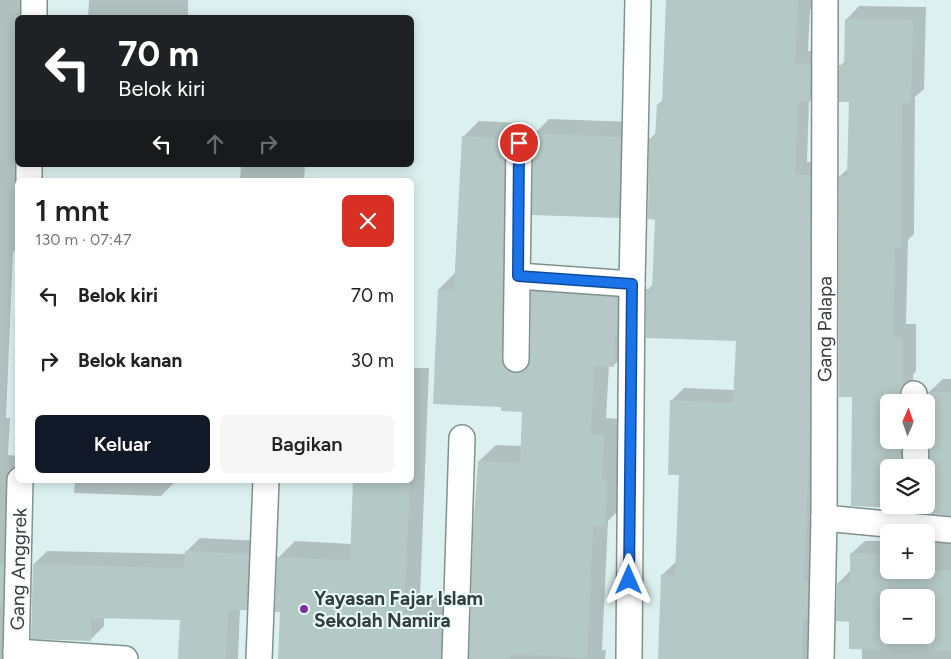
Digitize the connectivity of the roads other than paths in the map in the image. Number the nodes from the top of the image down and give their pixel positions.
1 (34, 0) edge
2 (638, 0) edge
3 (825, 0) edge
4 (34, 15) edge
5 (519, 143) dead end
6 (518, 276) junction
7 (632, 284) junction
8 (516, 359) dead end
9 (462, 438) dead end
10 (20, 483) edge
11 (266, 483) edge
12 (916, 516) edge
13 (824, 518) junction
14 (951, 530) edge
15 (16, 656) edge
16 (125, 658) edge
17 (260, 659) edge
18 (455, 659) edge
19 (629, 659) edge
20 (821, 659) edge

1 - 4 street
2 - 7 street
3 - 13 street, Gang Palapa
5 - 6 street
6 - 7 street
6 - 8 street
7 - 19 street
9 - 18 street
10 - 15 street, Gang Anggrek
11 - 17 street
12 - 13 street
12 - 14 street
13 - 20 street, Gang Palapa
15 - 16 street

